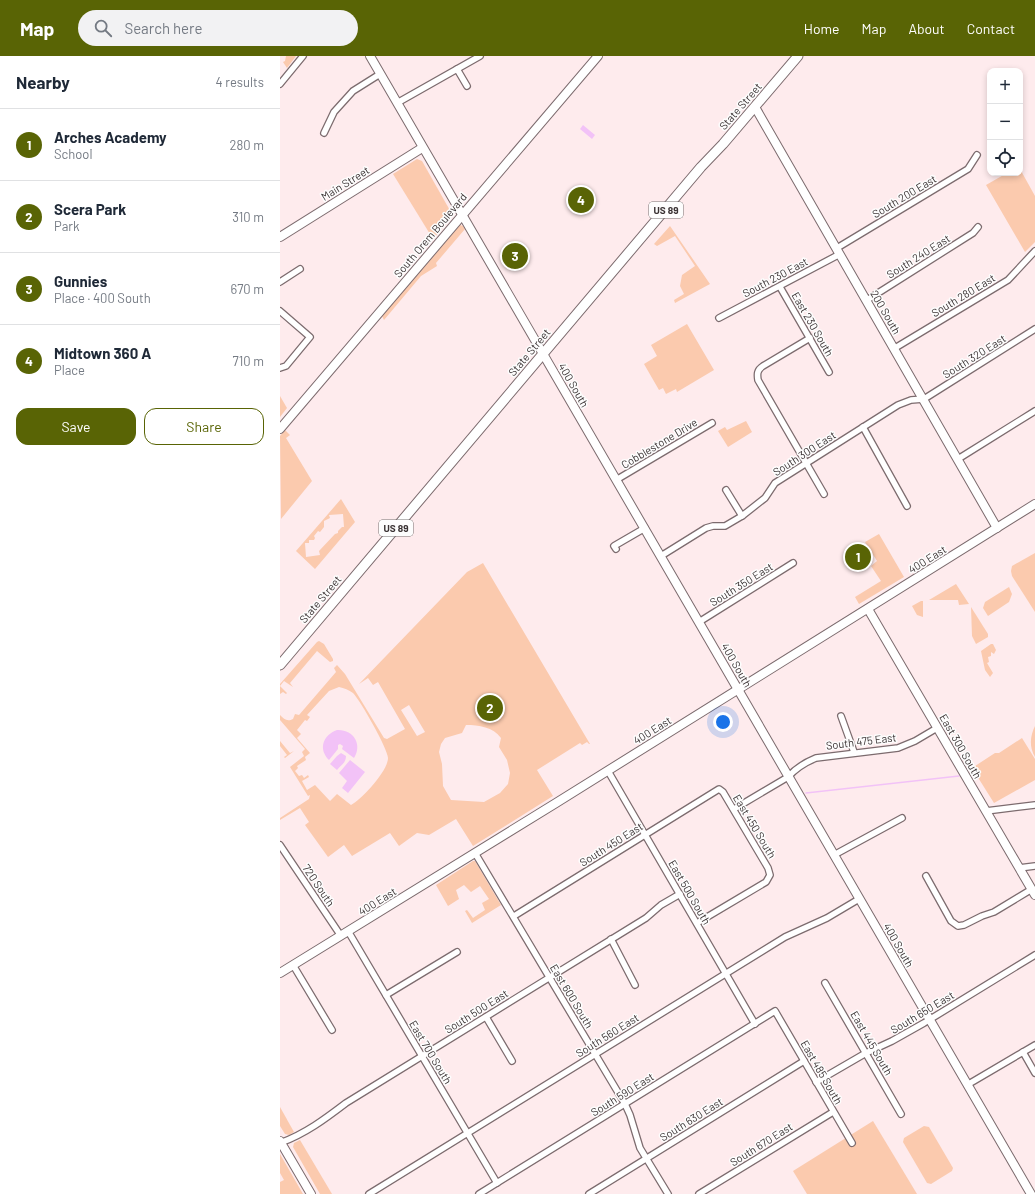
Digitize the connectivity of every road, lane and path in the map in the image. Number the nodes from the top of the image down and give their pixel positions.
1 (303, 56) edge
2 (370, 56) edge
3 (480, 56) edge
4 (598, 56) edge
5 (798, 56) edge
6 (457, 69) junction
7 (380, 74) junction
8 (280, 84) edge
9 (467, 86) dead end
10 (397, 103) junction
11 (755, 107) junction
12 (324, 133) dead end
13 (422, 148) junction
14 (977, 155) dead end
15 (462, 214) junction
16 (978, 227) dead end
17 (280, 237) edge
18 (839, 251) junction
19 (1035, 251) edge
20 (300, 269) dead end
21 (280, 282) edge
22 (780, 286) junction
23 (867, 300) junction
24 (280, 312) edge
25 (719, 318) dead end
26 (1035, 329) edge
27 (810, 338) junction
28 (895, 348) junction
29 (543, 354) junction
30 (280, 368) edge
31 (829, 372) dead end
32 (924, 399) junction
33 (1035, 411) edge
34 (712, 423) dead end
35 (863, 427) junction
36 (280, 429) edge
37 (958, 459) junction
38 (806, 463) junction
39 (616, 480) junction
40 (726, 490) dead end
41 (824, 494) dead end
42 (1035, 504) edge
43 (907, 506) dead end
44 (742, 516) junction
45 (645, 528) junction
46 (997, 528) junction
47 (616, 549) dead end
48 (661, 556) junction
49 (793, 563) dead end
50 (868, 609) junction
51 (699, 622) junction
52 (280, 665) edge
53 (738, 690) junction
54 (841, 716) dead end
55 (937, 728) junction
56 (854, 752) junction
57 (608, 771) junction
58 (788, 777) junction
59 (719, 789) joint
60 (1035, 805) edge
61 (734, 810) junction
62 (986, 811) junction
63 (902, 818) dead end
64 (645, 835) junction
65 (280, 845) edge
66 (476, 853) junction
67 (834, 855) junction
68 (1035, 866) edge
69 (1019, 868) junction
70 (926, 876) dead end
71 (1033, 892) edge
72 (680, 894) junction
73 (859, 899) junction
74 (514, 916) junction
75 (697, 923) junction
76 (348, 931) junction
77 (341, 936) junction
78 (611, 939) junction
79 (457, 952) dead end
80 (1035, 955) edge
81 (293, 965) junction
82 (280, 973) edge
83 (726, 973) junction
84 (549, 977) junction
85 (826, 983) dead end
86 (636, 985) dead end
87 (386, 995) junction
88 (776, 1011) joint
89 (486, 1017) junction
90 (930, 1020) junction
91 (755, 1024) junction
92 (332, 1030) dead end
93 (1035, 1045) edge
94 (866, 1052) junction
95 (1023, 1052) junction
96 (595, 1054) junction
97 (422, 1056) junction
98 (512, 1061) dead end
99 (804, 1061) junction
100 (1035, 1073) edge
101 (816, 1082) junction
102 (967, 1085) junction
103 (625, 1104) junction
104 (834, 1112) junction
105 (901, 1114) dead end
106 (468, 1134) junction
107 (280, 1142) edge
108 (852, 1142) dead end
109 (646, 1159) junction
110 (497, 1183) junction
111 (311, 1194) edge
112 (369, 1194) edge
113 (479, 1194) edge
114 (589, 1194) edge
115 (668, 1194) edge
116 (700, 1194) edge
117 (1031, 1194) edge

1 - 8 street
2 - 7 street, 400 South
3 - 6 street
4 - 15 street, South Orem Boulevard
5 - 11 main road, State Street / US 89
6 - 9 street
6 - 10 street
7 - 10 street, 400 South
7 - 12 street
10 - 13 street, 400 South
11 - 18 street, 200 South
11 - 29 main road, State Street / US 89
13 - 15 street, 400 South
13 - 17 street, Main Street
14 - 18 street, South 200 East
15 - 29 street, 400 South
15 - 36 street, South Orem Boulevard
16 - 23 street, South 240 East
18 - 22 street, South 230 East
18 - 23 street, 200 South
19 - 28 street, South 280 East
20 - 21 street
22 - 25 street, South 230 East
22 - 27 street, East 230 South
23 - 28 street, 200 South
24 - 30 street
26 - 32 street, South 320 East
27 - 31 street, East 230 South
27 - 38 street
28 - 32 street, 200 South
29 - 39 street, 400 South
29 - 52 main road, State Street / US 89
32 - 35 street, South 300 East
32 - 37 street, 200 South
33 - 37 street
34 - 39 street, Cobblestone Drive
35 - 38 street, South 300 East
35 - 43 street
37 - 46 street, 200 South
38 - 41 street
38 - 44 street, South 300 East
39 - 45 street, 400 South
40 - 44 street
42 - 46 street, 400 East
44 - 48 street, South 300 East
45 - 47 street
45 - 48 street, 400 South
46 - 50 street, 400 East
48 - 51 street, 400 South
49 - 51 street, South 350 East
50 - 53 street, 400 East
50 - 55 street, East 300 South
51 - 53 street, 400 South
53 - 57 street, 400 East
53 - 58 street, 400 South
54 - 56 street
55 - 56 street, South 475 East
55 - 62 street, East 300 South
56 - 58 street, South 475 East
57 - 64 street, East 500 South
57 - 66 street, 400 East
58 - 61 street, South 475 East
58 - 67 street, 400 South
59 - 61 street, East 450 South
59 - 64 street, South 450 East
60 - 62 street
61 - 75 street, East 450 South
62 - 69 street, East 300 South
63 - 67 street
64 - 72 street, East 500 South
64 - 74 street, South 450 East
65 - 77 street, 720 South
66 - 74 street, East 600 South
66 - 76 street, 400 East
67 - 73 street, 400 South
68 - 69 street
69 - 71 street, East 300 South
70 - 71 street
72 - 75 street, East 500 South
72 - 78 street, South 500 East
73 - 83 street, South 560 East
73 - 90 street, 400 South
74 - 84 street, East 600 South
75 - 83 street, East 500 South
76 - 77 street, 400 East
76 - 87 street, East 700 South
77 - 81 street, 400 East
78 - 84 street, South 500 East
78 - 86 street
79 - 87 street
80 - 90 street, South 650 East
81 - 82 street, 400 East
81 - 92 street
83 - 91 street, East 500 South
83 - 96 street, South 560 East
84 - 89 street, South 500 East
84 - 96 street, East 600 South
85 - 94 street, East 445 South
87 - 97 street, East 700 South
88 - 91 street, South 590 East
88 - 99 street, East 485 South
89 - 97 street, South 500 East
89 - 98 street
90 - 94 street, South 650 East
90 - 102 street, 400 South
91 - 103 street, South 590 East
93 - 95 street
94 - 101 street, South 650 East
94 - 105 street, East 445 South
95 - 100 street
95 - 102 street
96 - 103 street, East 600 South
96 - 106 street, South 560 East
97 - 106 street, East 700 South
97 - 107 street, South 500 East
99 - 101 street, East 485 South
99 - 109 street, South 630 East
101 - 104 street, East 485 South
102 - 117 street, 400 South
103 - 109 street, East 600 South
103 - 110 street, South 590 East
104 - 108 street, East 485 South
104 - 116 street, South 670 East
106 - 110 street, East 700 South
106 - 112 street, South 560 East
107 - 111 street
109 - 114 street, South 630 East
109 - 115 street, East 600 South
110 - 113 street, South 590 East

